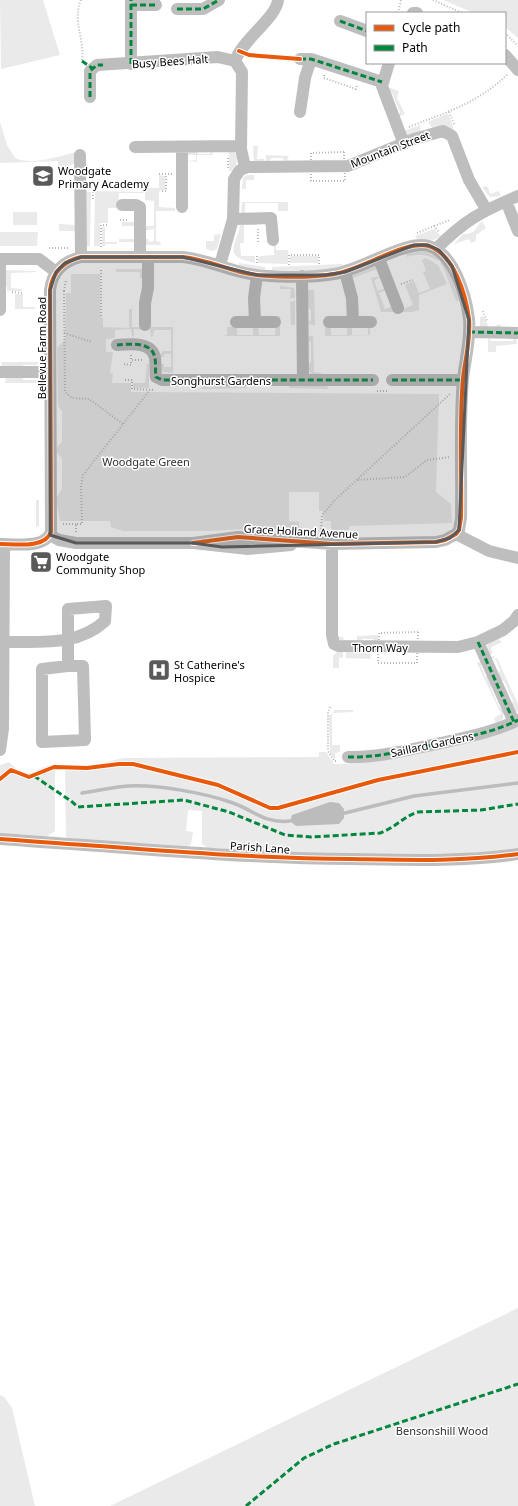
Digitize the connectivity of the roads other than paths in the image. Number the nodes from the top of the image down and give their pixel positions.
1 (219, 0) edge
2 (278, 0) edge
3 (131, 2) edge
4 (156, 5) dead end
5 (177, 9) dead end
6 (340, 20) dead end
7 (366, 31) edge
8 (506, 56) edge
9 (235, 61) junction
10 (131, 64) junction
11 (389, 64) edge
12 (517, 68) edge
13 (382, 82) junction
14 (90, 97) dead end
15 (300, 112) dead end
16 (404, 144) junction
17 (241, 146) junction
18 (135, 147) dead end
19 (182, 147) junction
20 (80, 155) dead end
21 (245, 167) junction
22 (518, 196) edge
23 (506, 201) junction
24 (122, 205) dead end
25 (182, 207) dead end
26 (486, 209) junction
27 (233, 219) junction
28 (518, 231) edge
29 (273, 240) dead end
30 (436, 249) junction
31 (80, 257) junction
32 (144, 257) junction
33 (0, 259) edge
34 (379, 259) junction
35 (220, 265) junction
36 (257, 270) junction
37 (345, 272) junction
38 (62, 274) junction
39 (302, 276) junction
40 (398, 308) dead end
41 (0, 310) edge
42 (236, 322) dead end
43 (255, 322) junction
44 (275, 322) dead end
45 (329, 322) dead end
46 (353, 322) junction
47 (371, 322) dead end
48 (145, 325) dead end
49 (469, 332) junction
50 (518, 334) edge
51 (117, 345) dead end
52 (0, 372) edge
53 (50, 372) junction
54 (303, 380) junction
55 (373, 380) dead end
56 (392, 380) dead end
57 (458, 380) junction
58 (456, 534) junction
59 (50, 535) junction
60 (321, 543) junction
61 (2, 544) edge
62 (518, 558) edge
63 (2, 606) edge
64 (518, 615) edge
65 (3, 642) junction
66 (478, 642) junction
67 (1, 661) edge
68 (68, 666) junction
69 (516, 721) edge
70 (0, 750) edge
71 (348, 757) road end
72 (0, 839) edge
73 (518, 854) edge

1 - 5 street
2 - 9 street
3 - 4 street
3 - 10 street
6 - 7 street
8 - 12 street
9 - 10 street, Busy Bees Halt
9 - 17 street
10 - 14 street, Busy Bees Halt
11 - 13 street
13 - 15 street
13 - 16 street
16 - 21 street, Mountain Street
16 - 26 street, Mountain Street
17 - 19 street
17 - 21 street
18 - 19 street
19 - 25 street
20 - 31 street
21 - 27 street
22 - 23 street
23 - 26 street
23 - 28 street
24 - 32 street
26 - 30 street
27 - 29 street
27 - 35 street
30 - 34 street
30 - 49 street
31 - 32 street
31 - 38 street
32 - 35 street
32 - 48 street
33 - 38 street
33 - 41 street
34 - 37 street
34 - 40 street
35 - 36 street
36 - 39 street
36 - 43 street
37 - 39 street
37 - 46 street
38 - 53 street, Bellevue Farm Road
39 - 54 street
42 - 43 street
43 - 44 street
45 - 46 street
46 - 47 street
49 - 50 street
49 - 57 street
51 - 54 street, Songhurst Gardens
52 - 53 street
53 - 59 street, Bellevue Farm Road
54 - 55 street, Songhurst Gardens
56 - 57 street
57 - 58 street
58 - 60 street, Grace Holland Avenue
58 - 62 street
59 - 60 street, Grace Holland Avenue
59 - 61 street
60 - 66 street, Thorn Way
61 - 63 street
63 - 65 street
64 - 66 street, Thorn Way
65 - 67 street
65 - 68 street
66 - 69 street, Saillard Gardens
67 - 70 street
68 - 68 street
69 - 71 street, Saillard Gardens
72 - 73 street, Parish Lane

